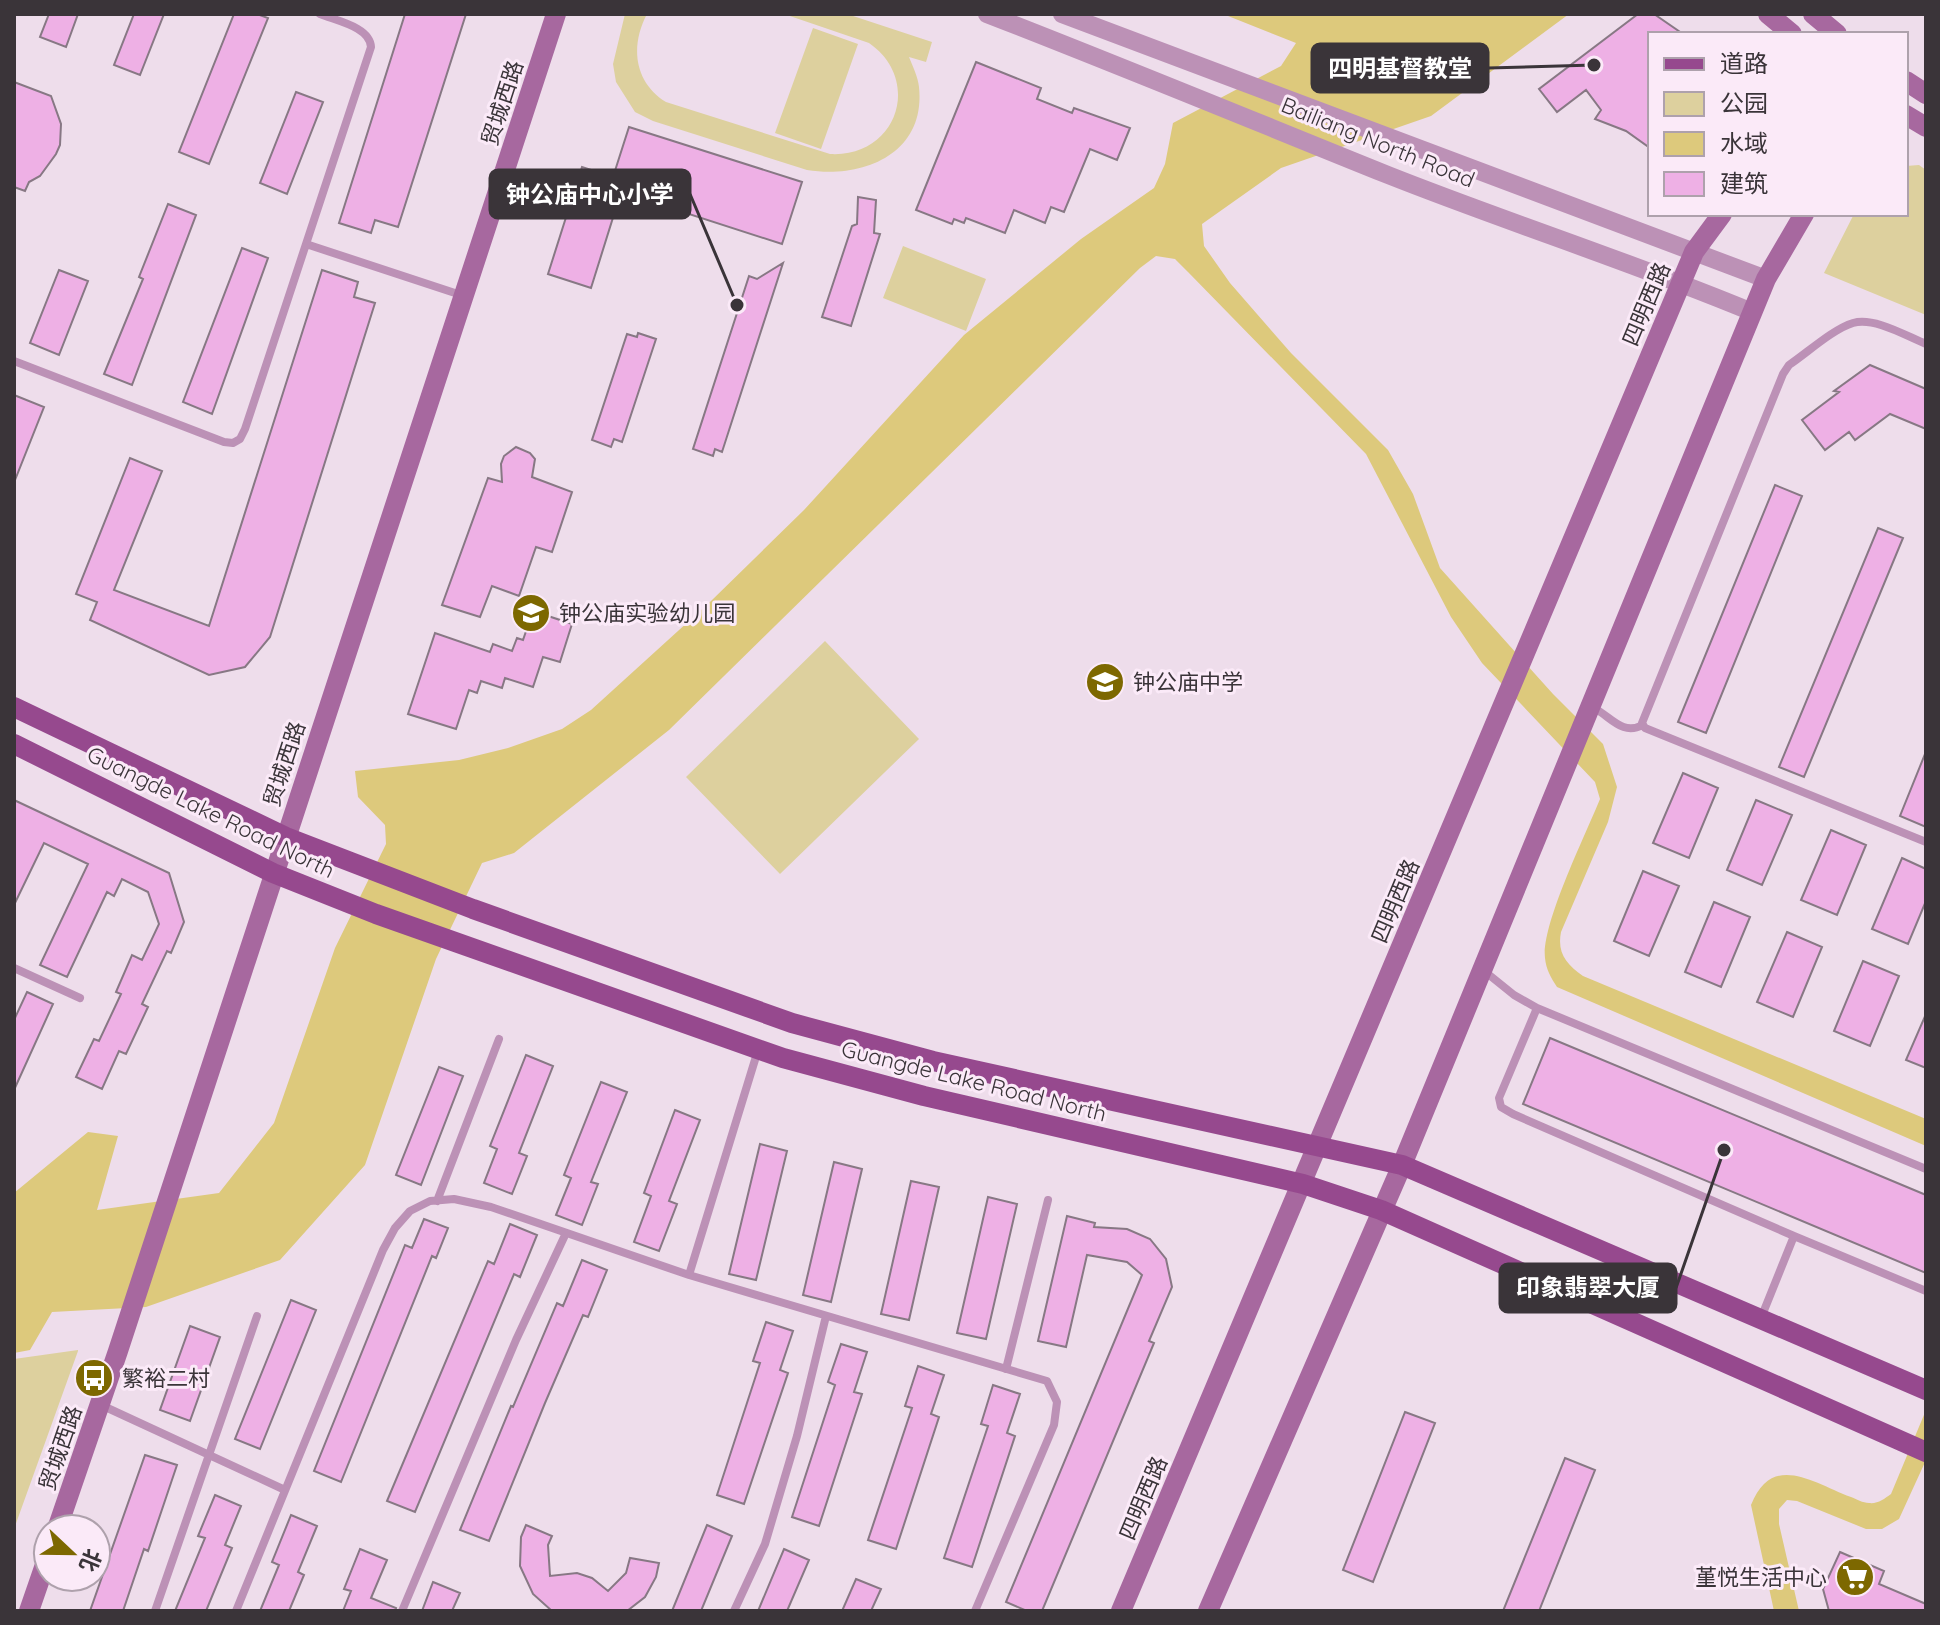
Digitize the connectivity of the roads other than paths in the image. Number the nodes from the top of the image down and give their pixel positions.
1 (320, 14) edge
2 (556, 14) edge
3 (987, 14) edge
4 (1062, 14) edge
5 (1768, 14) edge
6 (1813, 14) edge
7 (1790, 32) edge
8 (1835, 32) edge
9 (1908, 82) edge
10 (1926, 94) edge
11 (1908, 116) edge
12 (1926, 127) edge
13 (1721, 216) edge
14 (1803, 216) edge
15 (306, 244) junction
16 (1694, 252) junction
17 (1766, 279) junction
18 (1681, 283) junction
19 (464, 296) junction
20 (1752, 312) junction
21 (1926, 344) edge
22 (14, 361) edge
23 (14, 707) edge
24 (1587, 712) junction
25 (1643, 725) junction
26 (14, 744) edge
27 (286, 837) junction
28 (1926, 842) edge
29 (273, 873) junction
30 (14, 968) edge
31 (1482, 970) junction
32 (80, 998) dead end
33 (1537, 1008) junction
34 (499, 1039) dead end
35 (759, 1050) junction
36 (1318, 1147) junction
37 (1402, 1165) junction
38 (1926, 1169) edge
39 (1303, 1184) junction
40 (1048, 1200) dead end
41 (437, 1201) junction
42 (1381, 1210) junction
43 (566, 1233) junction
44 (1794, 1236) junction
45 (689, 1275) junction
46 (1926, 1291) edge
47 (257, 1316) dead end
48 (826, 1316) junction
49 (1761, 1319) junction
50 (1006, 1369) junction
51 (1926, 1390) edge
52 (100, 1405) junction
53 (1926, 1452) edge
54 (207, 1455) junction
55 (285, 1490) junction
56 (63, 1513) edge
57 (155, 1611) edge
58 (236, 1611) edge
59 (402, 1611) edge
60 (734, 1611) edge
61 (975, 1611) edge
62 (1121, 1611) edge
63 (1208, 1611) edge

1 - 15 lane
2 - 19 main road, 贸城西路
3 - 18 street, Bailiang North Road
4 - 16 street, Bailiang North Road
5 - 7 main road
6 - 8 main road
9 - 10 main road
11 - 12 main road
13 - 16 main road, 四明西路
14 - 17 main road
15 - 19 lane
15 - 22 lane
16 - 17 street, Bailiang North Road
16 - 18 main road, 四明西路
17 - 20 main road
18 - 20 street, Bailiang North Road
18 - 36 main road, 四明西路
19 - 27 main road, 贸城西路
20 - 24 main road
21 - 25 lane
23 - 27 main road, Guangde Lake Road North
24 - 25 lane
24 - 31 main road
25 - 28 lane
26 - 29 main road, Guangde Lake Road North
27 - 29 main road, 贸城西路
27 - 36 main road, Guangde Lake Road North
29 - 35 main road, Guangde Lake Road North
29 - 52 main road, 贸城西路
30 - 32 lane
31 - 33 lane
31 - 37 main road
33 - 38 lane
33 - 44 lane
34 - 41 lane
35 - 39 main road, Guangde Lake Road North
35 - 45 lane
36 - 37 main road, Guangde Lake Road North
36 - 39 main road, 四明西路
37 - 42 main road
37 - 49 main road, Guangde Lake Road North
39 - 42 main road, Guangde Lake Road North
39 - 62 main road, 四明西路
40 - 50 lane
41 - 43 lane
41 - 55 lane
42 - 53 main road, Guangde Lake Road North
42 - 63 main road
43 - 45 lane
43 - 59 lane
44 - 46 lane
44 - 49 lane
45 - 48 lane
47 - 54 lane
48 - 50 lane
48 - 60 lane
49 - 51 main road, Guangde Lake Road North
50 - 61 lane
52 - 54 lane
52 - 56 main road, 贸城西路
54 - 55 lane
54 - 57 lane
55 - 58 lane

